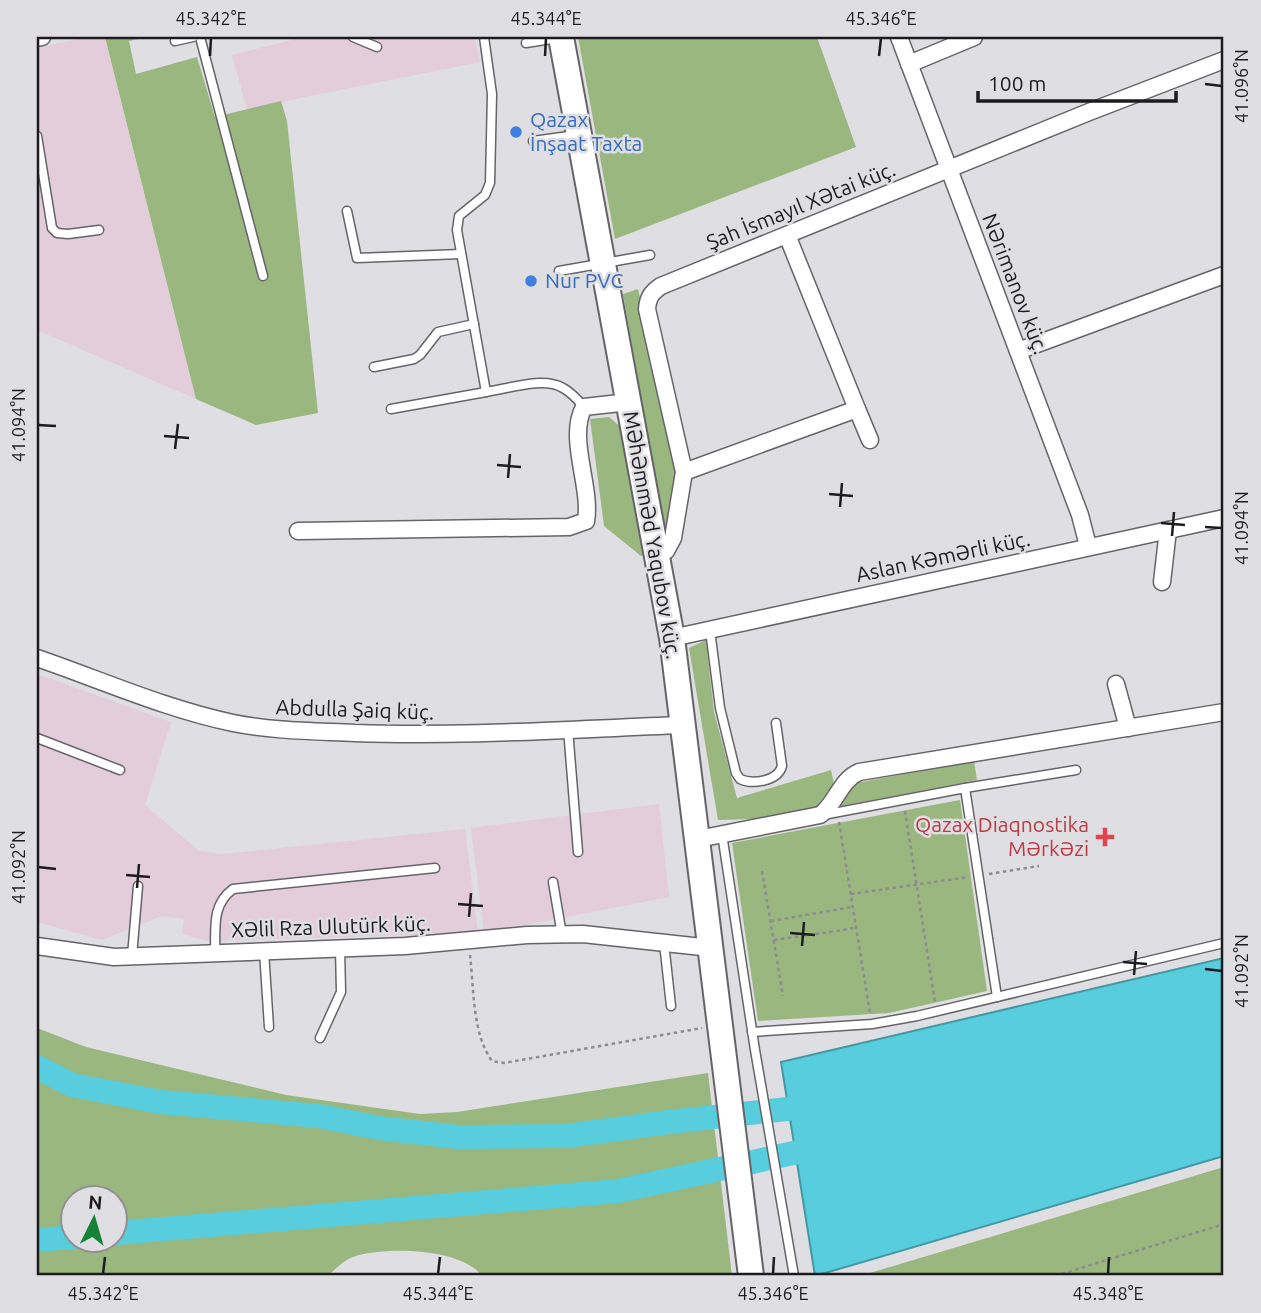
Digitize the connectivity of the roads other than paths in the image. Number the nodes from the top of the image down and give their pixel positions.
1 (42, 37) edge
2 (193, 37) edge
3 (200, 37) edge
4 (352, 37) edge
5 (484, 37) edge
6 (561, 37) edge
7 (899, 37) edge
8 (974, 37) edge
9 (37, 38) edge
10 (175, 41) dead end
11 (526, 43) dead end
12 (377, 47) dead end
13 (1224, 60) edge
14 (909, 64) junction
15 (580, 135) junction
16 (37, 136) edge
17 (533, 141) dead end
18 (949, 169) junction
19 (347, 211) dead end
20 (100, 230) dead end
21 (787, 235) junction
22 (461, 254) junction
23 (650, 255) dead end
24 (603, 263) junction
25 (559, 271) dead end
26 (1224, 275) edge
27 (263, 276) dead end
28 (474, 324) junction
29 (1017, 351) junction
30 (374, 367) dead end
31 (486, 392) junction
32 (629, 402) junction
33 (584, 407) junction
34 (391, 409) dead end
35 (857, 409) junction
36 (870, 440) dead end
37 (684, 472) junction
38 (1224, 518) edge
39 (1168, 530) junction
40 (298, 531) dead end
41 (1088, 546) junction
42 (658, 553) junction
43 (1161, 582) dead end
44 (710, 630) junction
45 (672, 638) junction
46 (37, 658) edge
47 (1116, 684) dead end
48 (1224, 712) edge
49 (776, 723) dead end
50 (683, 725) junction
51 (1128, 728) junction
52 (568, 729) junction
53 (37, 738) edge
54 (121, 770) dead end
55 (1076, 770) dead end
56 (965, 789) junction
57 (820, 815) junction
58 (710, 836) junction
59 (578, 852) dead end
60 (435, 868) dead end
61 (553, 883) dead end
62 (138, 886) dead end
63 (562, 935) junction
64 (664, 943) junction
65 (1224, 943) edge
66 (37, 946) edge
67 (340, 948) junction
68 (711, 948) junction
69 (264, 951) junction
70 (215, 953) junction
71 (132, 956) junction
72 (997, 997) junction
73 (671, 1006) dead end
74 (269, 1027) dead end
75 (752, 1032) junction
76 (320, 1038) dead end
77 (751, 1276) edge
78 (794, 1276) edge

1 - 9 street
2 - 10 lane
3 - 27 lane
4 - 12 lane
5 - 22 lane
6 - 11 lane
6 - 15 main road, Məhəmməd Yaqubov küç.
7 - 14 street, Nərimanov küç.
8 - 14 street
13 - 18 street, Şah İsmayıl Xətai küç.
14 - 18 street, Nərimanov küç.
15 - 17 lane
15 - 24 main road, Məhəmməd Yaqubov küç.
16 - 20 lane
18 - 21 street, Şah İsmayıl Xətai küç.
18 - 29 street, Nərimanov küç.
19 - 22 lane
21 - 35 street
21 - 37 street, Şah İsmayıl Xətai küç.
22 - 28 lane
23 - 24 lane
24 - 25 lane
24 - 32 main road, Məhəmməd Yaqubov küç.
26 - 29 street
28 - 30 lane
28 - 31 lane
29 - 41 street, Nərimanov küç.
31 - 33 lane
31 - 34 lane
32 - 33 street
32 - 42 main road, Məhəmməd Yaqubov küç.
33 - 40 street
35 - 36 street
35 - 37 street
37 - 42 street, Şah İsmayıl Xətai küç.
38 - 39 street, Aslan Kəmərli küç.
39 - 41 street, Aslan Kəmərli küç.
39 - 43 street
41 - 44 street, Aslan Kəmərli küç.
42 - 45 main road, Məhəmməd Yaqubov küç.
44 - 45 street, Aslan Kəmərli küç.
44 - 49 lane
45 - 50 main road, Məhəmməd Yaqubov küç.
46 - 52 street, Abdulla Şaiq küç.
47 - 51 street
48 - 51 street
50 - 52 street, Abdulla Şaiq küç.
50 - 58 main road, Məhəmməd Yaqubov küç.
51 - 57 street
52 - 59 lane
53 - 54 lane
55 - 56 lane
56 - 57 lane
56 - 72 lane
57 - 58 street
58 - 68 main road, Məhəmməd Yaqubov küç.
58 - 75 lane
60 - 70 lane
61 - 63 lane
62 - 71 lane
63 - 64 street, Xəlil Rza Ulutürk küç.
63 - 67 street, Xəlil Rza Ulutürk küç.
64 - 68 street, Xəlil Rza Ulutürk küç.
64 - 73 lane
65 - 72 lane
66 - 71 street, Xəlil Rza Ulutürk küç.
67 - 69 street, Xəlil Rza Ulutürk küç.
67 - 76 lane
68 - 77 main road, Məhəmməd Yaqubov küç.
69 - 70 street, Xəlil Rza Ulutürk küç.
69 - 74 lane
70 - 71 street, Xəlil Rza Ulutürk küç.
72 - 75 lane
75 - 78 lane

